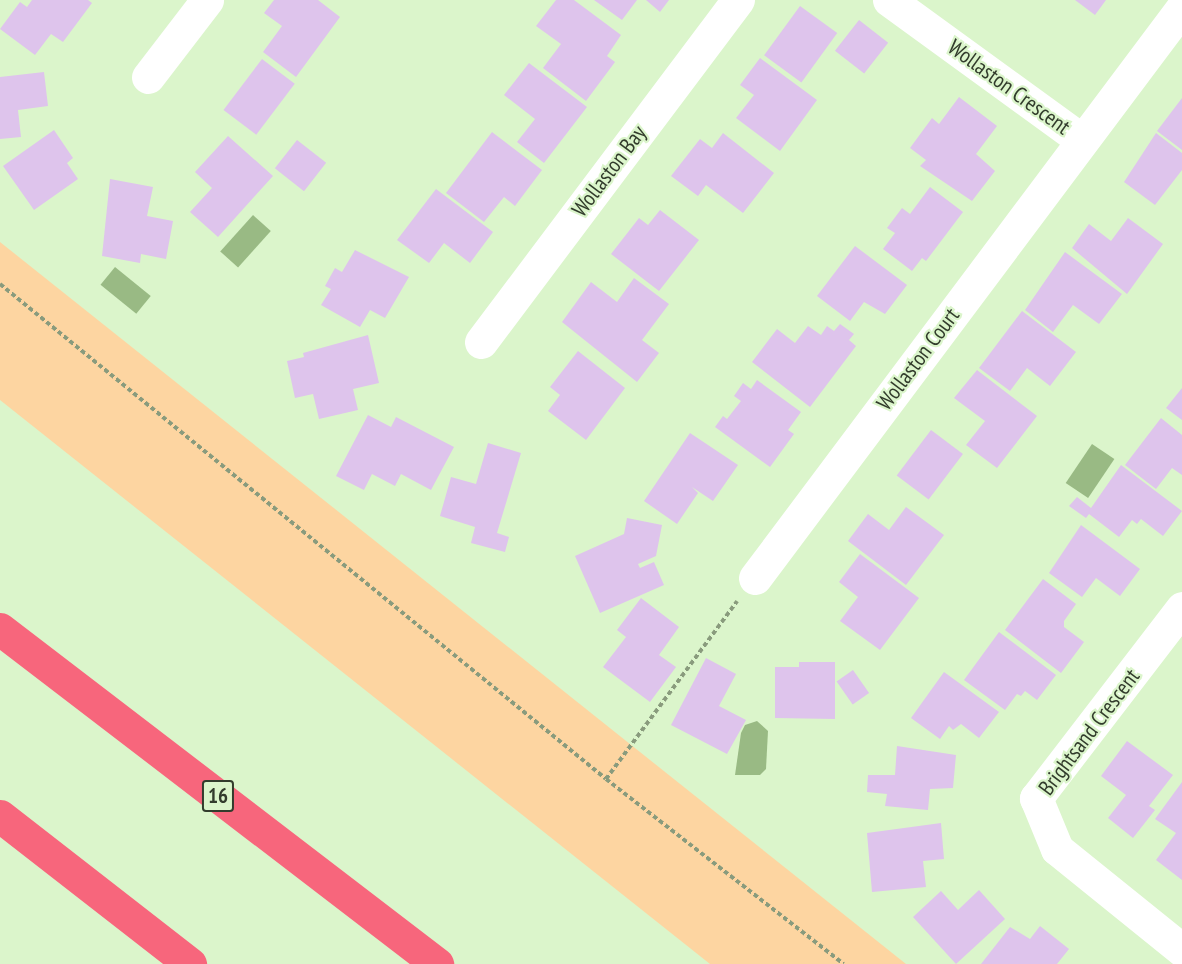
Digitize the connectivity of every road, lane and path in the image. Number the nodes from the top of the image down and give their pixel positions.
1 (207, 0) edge
2 (738, 0) edge
3 (889, 0) edge
4 (1182, 8) edge
5 (148, 77) dead end
6 (1082, 140) junction
7 (0, 284) edge
8 (481, 342) dead end
9 (756, 578) dead end
10 (1182, 608) edge
11 (715, 627) dead end
12 (0, 629) edge
13 (606, 779) junction
14 (0, 816) edge
15 (1182, 950) edge
16 (190, 964) edge
17 (437, 964) edge
18 (844, 964) edge

1 - 5 street
2 - 8 street, Wollaston Bay
3 - 6 street, Wollaston Crescent
4 - 6 street, Wollaston Crescent
6 - 9 street, Wollaston Court
7 - 13 path
10 - 15 street, Brightsand Crescent
11 - 13 path
12 - 17 highway, 16
13 - 18 path
14 - 16 highway

